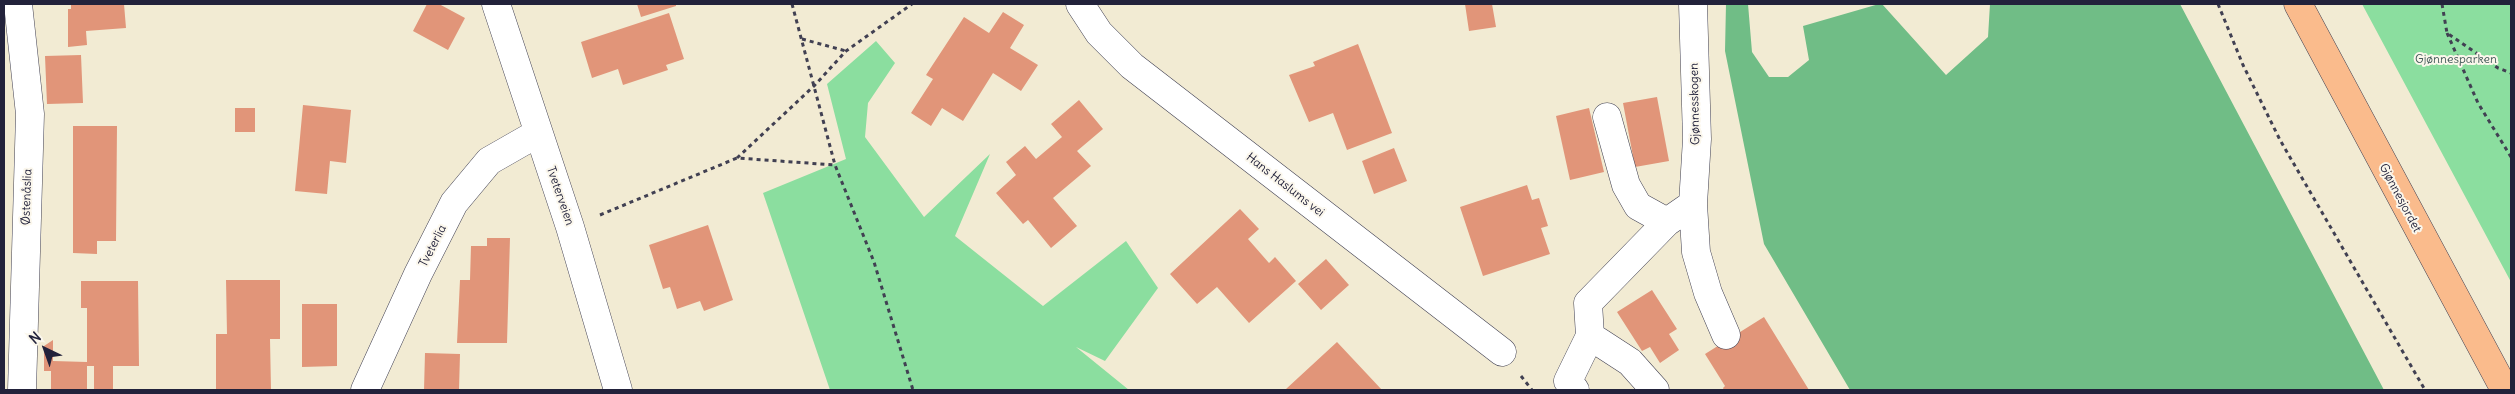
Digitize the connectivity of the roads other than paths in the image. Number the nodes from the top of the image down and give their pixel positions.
1 (18, 4) edge
2 (496, 4) edge
3 (1080, 4) edge
4 (1693, 4) edge
5 (2298, 4) edge
6 (1607, 117) dead end
7 (538, 133) junction
8 (1692, 204) junction
9 (1667, 222) junction
10 (1726, 335) dead end
11 (1590, 336) junction
12 (1502, 352) dead end
13 (1572, 385) edge
14 (22, 390) edge
15 (365, 390) edge
16 (618, 390) edge
17 (1655, 390) edge
18 (2504, 390) edge

1 - 14 street, Østenåslia
2 - 7 street, Tveterveien
3 - 12 street, Hans Haslums vei
4 - 8 street, Gjønnesskogen
5 - 18 main road, Gjønnesjordet
6 - 9 street
7 - 15 street, Tveterlia
7 - 16 street, Tveterveien
8 - 9 street
8 - 10 street, Gjønnesskogen
9 - 11 street
11 - 13 street
11 - 17 street

